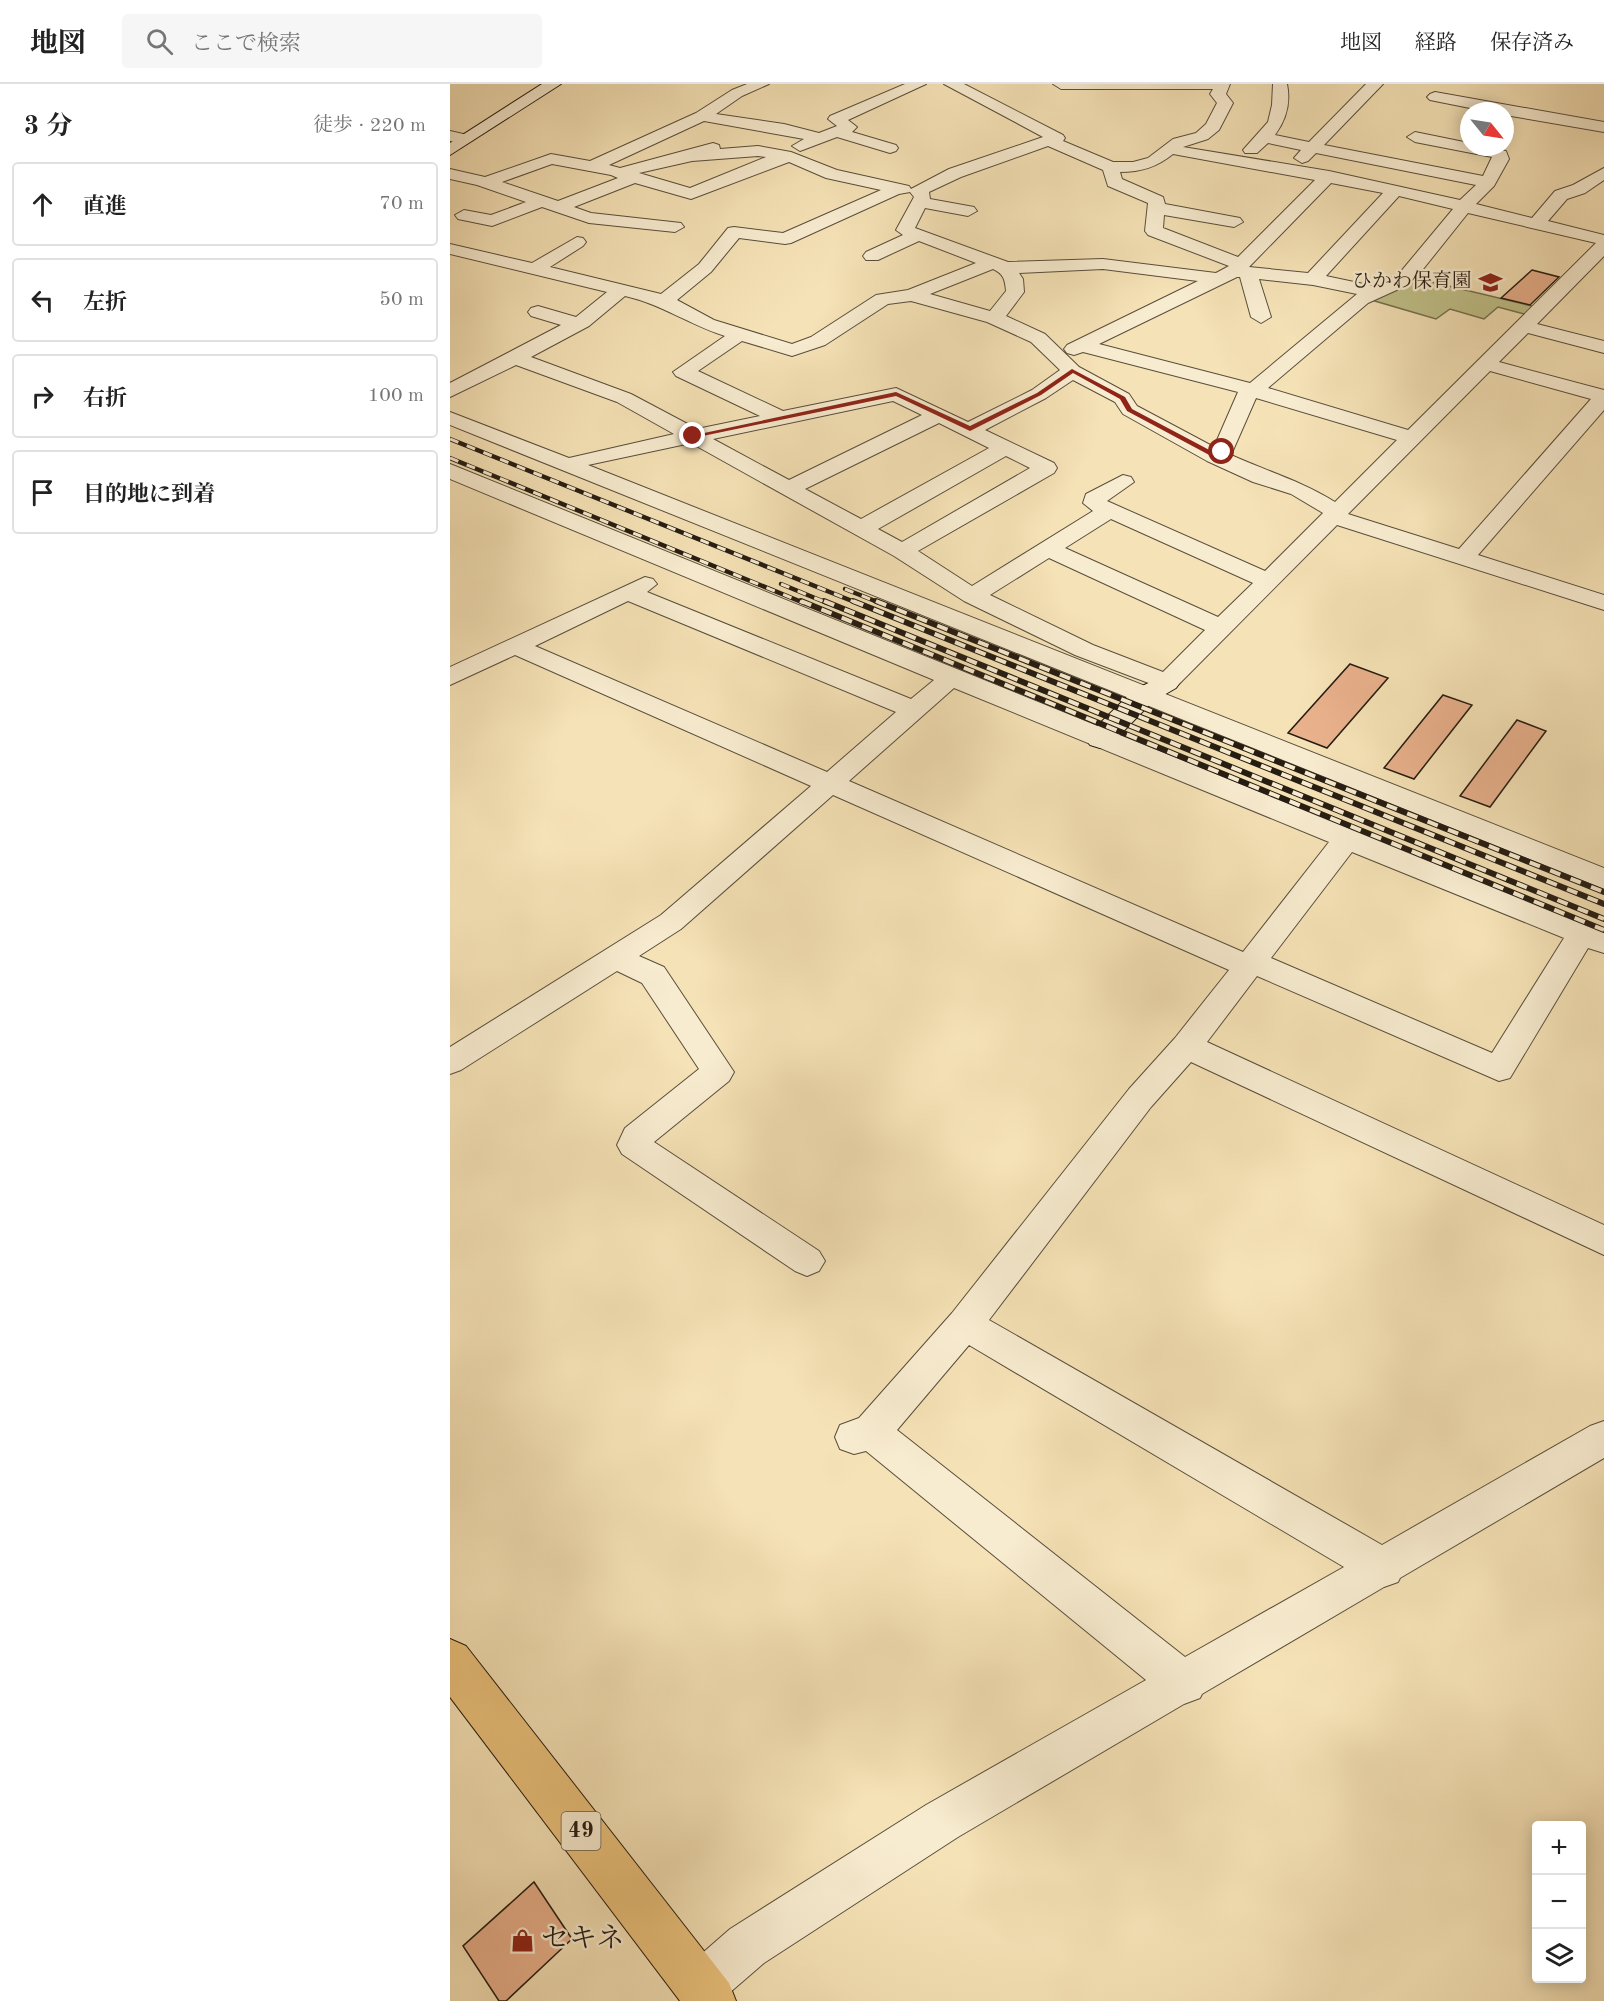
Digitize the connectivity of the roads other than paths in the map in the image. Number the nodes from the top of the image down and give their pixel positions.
1 (553, 84) edge
2 (761, 84) edge
3 (918, 84) edge
4 (952, 84) edge
5 (1061, 84) edge
6 (1222, 84) edge
7 (1375, 84) edge
8 (1280, 85) edge
9 (1433, 101) edge
10 (702, 116) junction
11 (1604, 128) edge
12 (836, 132) junction
13 (1415, 137) junction
14 (458, 138) edge
15 (819, 138) junction
16 (1265, 138) junction
17 (1049, 141) junction
18 (723, 144) dead end
19 (1313, 146) junction
20 (890, 148) dead end
21 (1170, 149) junction
22 (450, 150) edge
23 (694, 156) junction
24 (791, 157) junction
25 (1239, 160) junction
26 (1389, 161) junction
27 (591, 167) junction
28 (1112, 167) junction
29 (1291, 169) junction
30 (1604, 173) edge
31 (450, 174) edge
32 (626, 175) junction
33 (1329, 176) junction
34 (486, 182) junction
35 (1488, 182) junction
36 (897, 189) junction
37 (1395, 190) junction
38 (919, 196) junction
39 (551, 204) junction
40 (1465, 205) junction
41 (1156, 208) junction
42 (968, 211) dead end
43 (464, 215) dead end
44 (1234, 222) dead end
45 (1536, 224) junction
46 (675, 227) dead end
47 (919, 235) junction
48 (1604, 240) edge
49 (577, 242) dead end
50 (1604, 246) edge
51 (450, 249) edge
52 (872, 256) dead end
53 (999, 266) junction
54 (535, 269) junction
55 (1241, 269) junction
56 (1216, 278) junction
57 (1313, 279) junction
58 (622, 290) junction
59 (1373, 292) junction
60 (912, 295) junction
61 (664, 301) junction
62 (538, 312) dead end
63 (1262, 317) dead end
64 (994, 318) junction
65 (578, 324) junction
66 (1524, 326) junction
67 (740, 334) junction
68 (1082, 346) junction
69 (1604, 347) edge
70 (1057, 356) junction
71 (516, 358) junction
72 (1486, 364) junction
73 (1072, 371) junction
74 (1254, 390) junction
75 (1604, 396) edge
76 (462, 407) edge
77 (939, 415) junction
78 (780, 418) junction
79 (970, 429) junction
80 (693, 436) junction
81 (1413, 438) junction
82 (1007, 447) junction
83 (1215, 456) junction
84 (569, 467) junction
85 (450, 471) edge
86 (1123, 482) dead end
87 (788, 489) junction
88 (1109, 510) junction
89 (1336, 515) junction
90 (861, 530) junction
91 (1049, 549) junction
92 (902, 551) junction
93 (1463, 558) junction
94 (681, 567) junction
95 (1269, 581) junction
96 (627, 592) junction
97 (972, 596) junction
98 (1604, 603) edge
99 (1221, 628) junction
100 (515, 646) junction
101 (450, 677) edge
102 (952, 677) junction
103 (1167, 682) junction
104 (1143, 696) junction
105 (914, 710) junction
106 (1100, 739) junction
107 (828, 784) junction
108 (1347, 839) junction
109 (1604, 879) edge
110 (1593, 938) edge
111 (616, 958) junction
112 (1250, 964) junction
113 (1186, 1046) junction
114 (450, 1062) edge
115 (1604, 1241) edge
116 (807, 1261) dead end
117 (965, 1324) junction
118 (1604, 1438) edge
119 (1384, 1568) junction
120 (450, 1661) edge
121 (1185, 1683) junction
122 (705, 1994) edge

1 - 14 main road
2 - 10 street
3 - 12 street
4 - 17 street
5 - 6 street
6 - 21 street
7 - 19 street
8 - 16 street
9 - 11 street
9 - 13 street
10 - 15 street
10 - 27 street
12 - 15 street
12 - 20 street
13 - 26 street
13 - 35 street
14 - 22 main road
15 - 24 street
16 - 19 street
16 - 25 street
17 - 28 street
17 - 38 street
18 - 23 street
19 - 26 street
19 - 29 street
21 - 25 street
21 - 28 street
23 - 24 street
23 - 32 street
24 - 32 street
24 - 36 street
25 - 29 street
26 - 35 street
27 - 32 street
27 - 34 street
28 - 41 street
29 - 33 street
30 - 45 street
31 - 34 street
32 - 39 street
33 - 37 street
33 - 55 street
34 - 39 street
35 - 40 street
36 - 38 street
36 - 61 street
37 - 40 street
37 - 57 street
38 - 42 street
38 - 47 street
39 - 43 street
39 - 46 street
40 - 45 street
40 - 59 street
41 - 44 street
41 - 55 street
45 - 48 street
47 - 52 street
47 - 53 street
49 - 54 street
50 - 66 street
51 - 54 street
53 - 56 street
53 - 60 street
53 - 64 street
54 - 58 street
55 - 56 street
55 - 57 street
55 - 63 street
56 - 68 street
57 - 59 street
58 - 61 street
58 - 65 street
59 - 74 street
60 - 64 street
60 - 67 street
61 - 67 street
62 - 65 street
64 - 70 street
65 - 71 street
66 - 69 street
66 - 72 street
67 - 78 street
68 - 70 street
68 - 74 street
70 - 73 street
71 - 76 street
71 - 80 street
72 - 75 street
72 - 81 street
73 - 79 street
73 - 83 street
74 - 81 street
74 - 83 street
75 - 93 street
76 - 84 street
77 - 78 street
77 - 79 street
77 - 87 street
78 - 80 street
79 - 82 street
80 - 84 street
80 - 87 street
81 - 89 street
82 - 90 street
82 - 92 street
83 - 89 street
84 - 104 street
85 - 94 street
86 - 88 street
87 - 90 street
88 - 91 street
88 - 95 street
89 - 93 street
89 - 95 street
90 - 92 street
91 - 97 street
91 - 99 street
92 - 97 street
93 - 98 street
94 - 96 street
94 - 102 street
95 - 99 street
96 - 100 street
96 - 105 street
97 - 103 street
99 - 103 street
100 - 101 street
100 - 107 street
102 - 105 street
102 - 106 street
103 - 104 main road
104 - 106 main road
104 - 109 street
105 - 107 street
106 - 108 street
107 - 111 street
107 - 112 street
108 - 110 street
108 - 112 street
110 - 112 street
111 - 114 street
111 - 116 street
112 - 113 street
113 - 115 street
113 - 117 street
117 - 119 street
117 - 121 street
118 - 119 street
119 - 121 street
120 - 122 main road, 49
121 - 122 street

